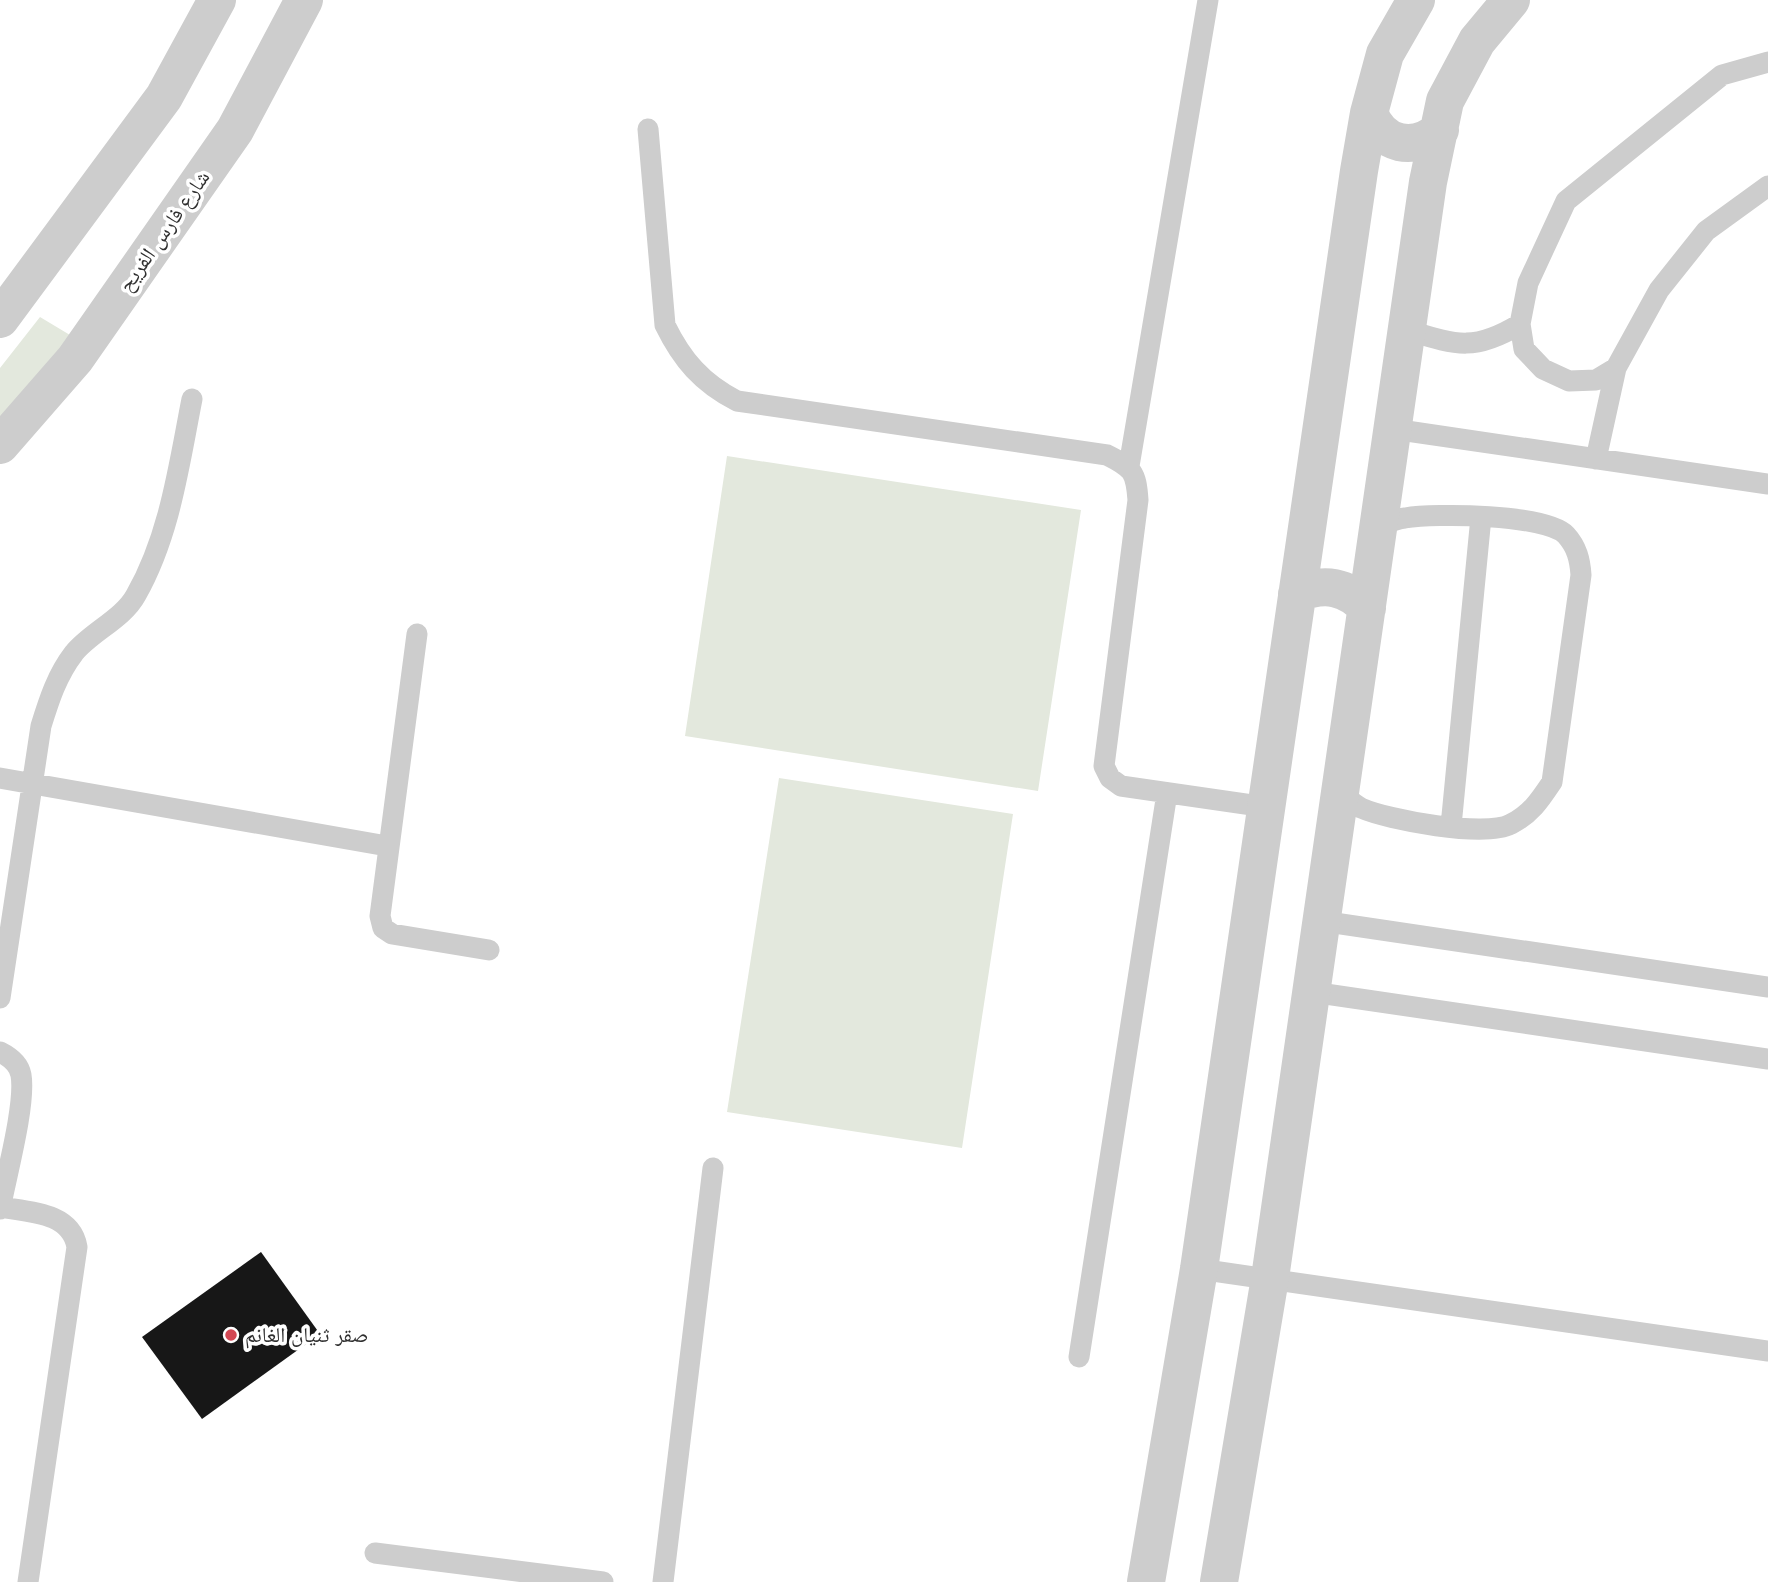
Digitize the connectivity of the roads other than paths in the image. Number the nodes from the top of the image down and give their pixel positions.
1 (217, 0) edge
2 (304, 0) edge
3 (1208, 0) edge
4 (1416, 0) edge
5 (1511, 0) edge
6 (1768, 62) edge
7 (1369, 113) junction
8 (648, 129) dead end
9 (1440, 130) junction
10 (1768, 186) edge
11 (0, 319) edge
12 (1520, 324) junction
13 (1407, 330) junction
14 (1616, 368) junction
15 (192, 399) dead end
16 (1393, 429) junction
17 (0, 445) edge
18 (1596, 458) junction
19 (1129, 466) junction
20 (1768, 484) edge
21 (1481, 517) junction
22 (1379, 526) junction
23 (1297, 594) junction
24 (1367, 608) junction
25 (417, 634) dead end
26 (0, 778) edge
27 (33, 784) junction
28 (1339, 791) junction
29 (1167, 793) junction
30 (1266, 807) junction
31 (1451, 826) junction
32 (387, 846) junction
33 (1321, 921) junction
34 (489, 950) dead end
35 (1768, 987) edge
36 (1312, 992) junction
37 (0, 998) edge
38 (0, 1052) edge
39 (1768, 1059) edge
40 (713, 1168) dead end
41 (0, 1208) edge
42 (1199, 1269) junction
43 (1270, 1278) junction
44 (1768, 1351) edge
45 (1079, 1357) dead end
46 (375, 1553) dead end
47 (28, 1582) edge
48 (603, 1582) edge
49 (663, 1582) edge
50 (1146, 1582) edge
51 (1219, 1582) edge

1 - 11 street
2 - 17 street, شارع فارس الفريح
3 - 19 lane
4 - 7 street
5 - 9 street
6 - 12 lane
7 - 9 street
7 - 23 street
8 - 19 lane
9 - 13 street
10 - 14 lane
12 - 13 lane
12 - 14 lane
13 - 16 street
14 - 18 lane
15 - 27 lane
16 - 18 lane
16 - 22 street
18 - 20 lane
19 - 29 lane
21 - 22 lane
21 - 31 lane
21 - 31 lane
22 - 24 street
23 - 24 street
23 - 30 street
24 - 28 street
25 - 32 lane
26 - 27 lane
27 - 32 lane
27 - 37 lane
28 - 31 lane
28 - 33 street
29 - 30 lane
29 - 45 lane
30 - 42 street
32 - 34 lane
33 - 35 lane
33 - 36 street
36 - 39 lane
36 - 43 street
38 - 41 lane
40 - 49 lane
41 - 47 lane
42 - 43 lane
42 - 50 street
43 - 44 lane
43 - 51 street
46 - 48 lane

